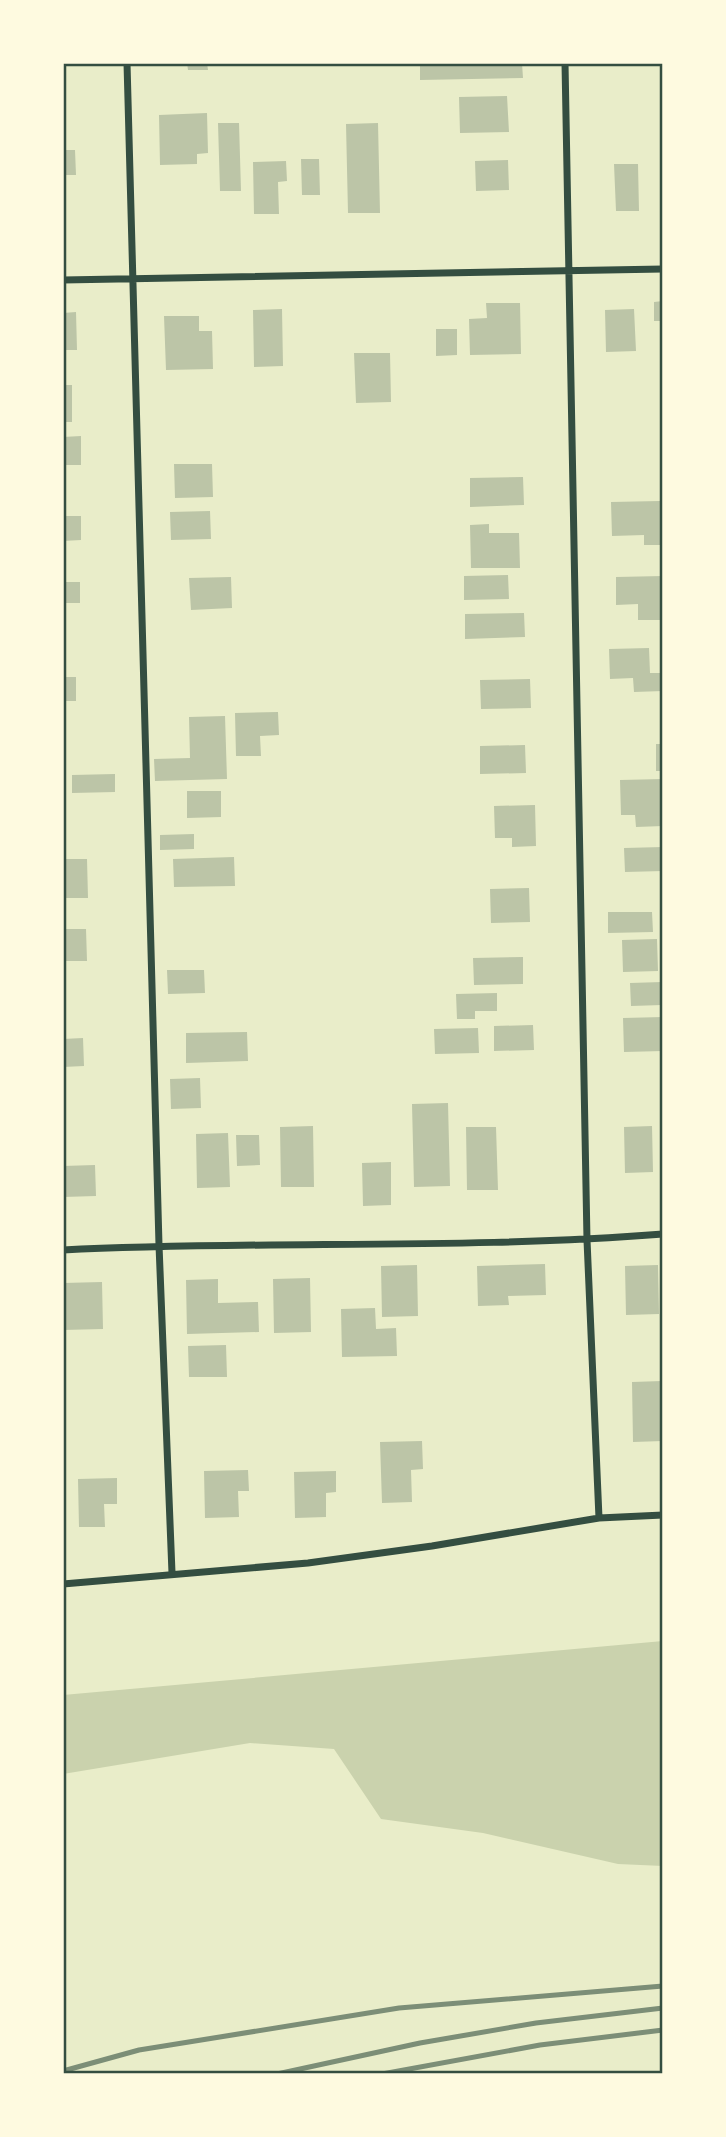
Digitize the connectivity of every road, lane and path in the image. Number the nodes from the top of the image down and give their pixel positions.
1 (127, 63) edge
2 (565, 63) edge
3 (663, 270) edge
4 (569, 271) junction
5 (132, 279) junction
6 (63, 280) edge
7 (663, 1234) edge
8 (587, 1240) junction
9 (159, 1245) junction
10 (63, 1250) edge
11 (663, 1515) edge
12 (599, 1518) junction
13 (172, 1573) junction
14 (63, 1584) edge

1 - 5 street
2 - 4 street
3 - 4 street
4 - 5 street
4 - 8 street
5 - 6 street
5 - 9 street
7 - 8 street
8 - 9 street
8 - 12 street
9 - 10 street
9 - 13 street
11 - 12 street
12 - 13 street
13 - 14 street

